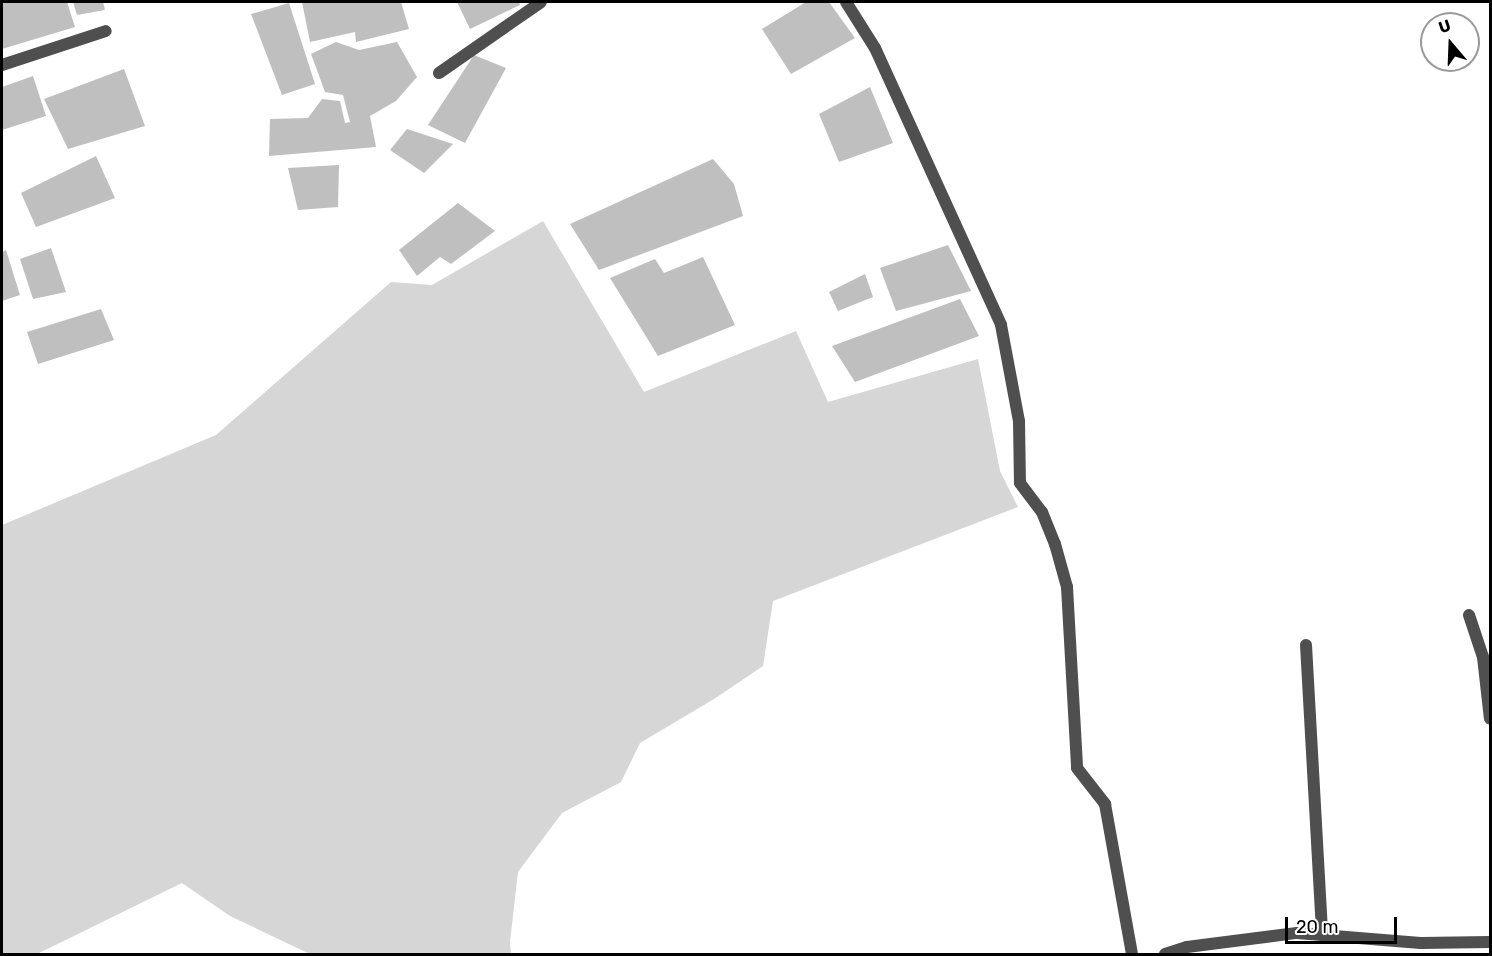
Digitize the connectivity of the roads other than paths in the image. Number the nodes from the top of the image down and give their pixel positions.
1 (541, 2) edge
2 (846, 2) edge
3 (106, 31) dead end
4 (2, 65) edge
5 (439, 73) dead end
6 (1469, 615) dead end
7 (1306, 645) dead end
8 (1491, 719) edge
9 (1322, 935) junction
10 (1491, 942) edge
11 (1132, 954) edge
12 (1165, 954) edge

1 - 5 street
2 - 11 street
3 - 4 street
6 - 8 street
7 - 9 street
9 - 10 street
9 - 12 street

